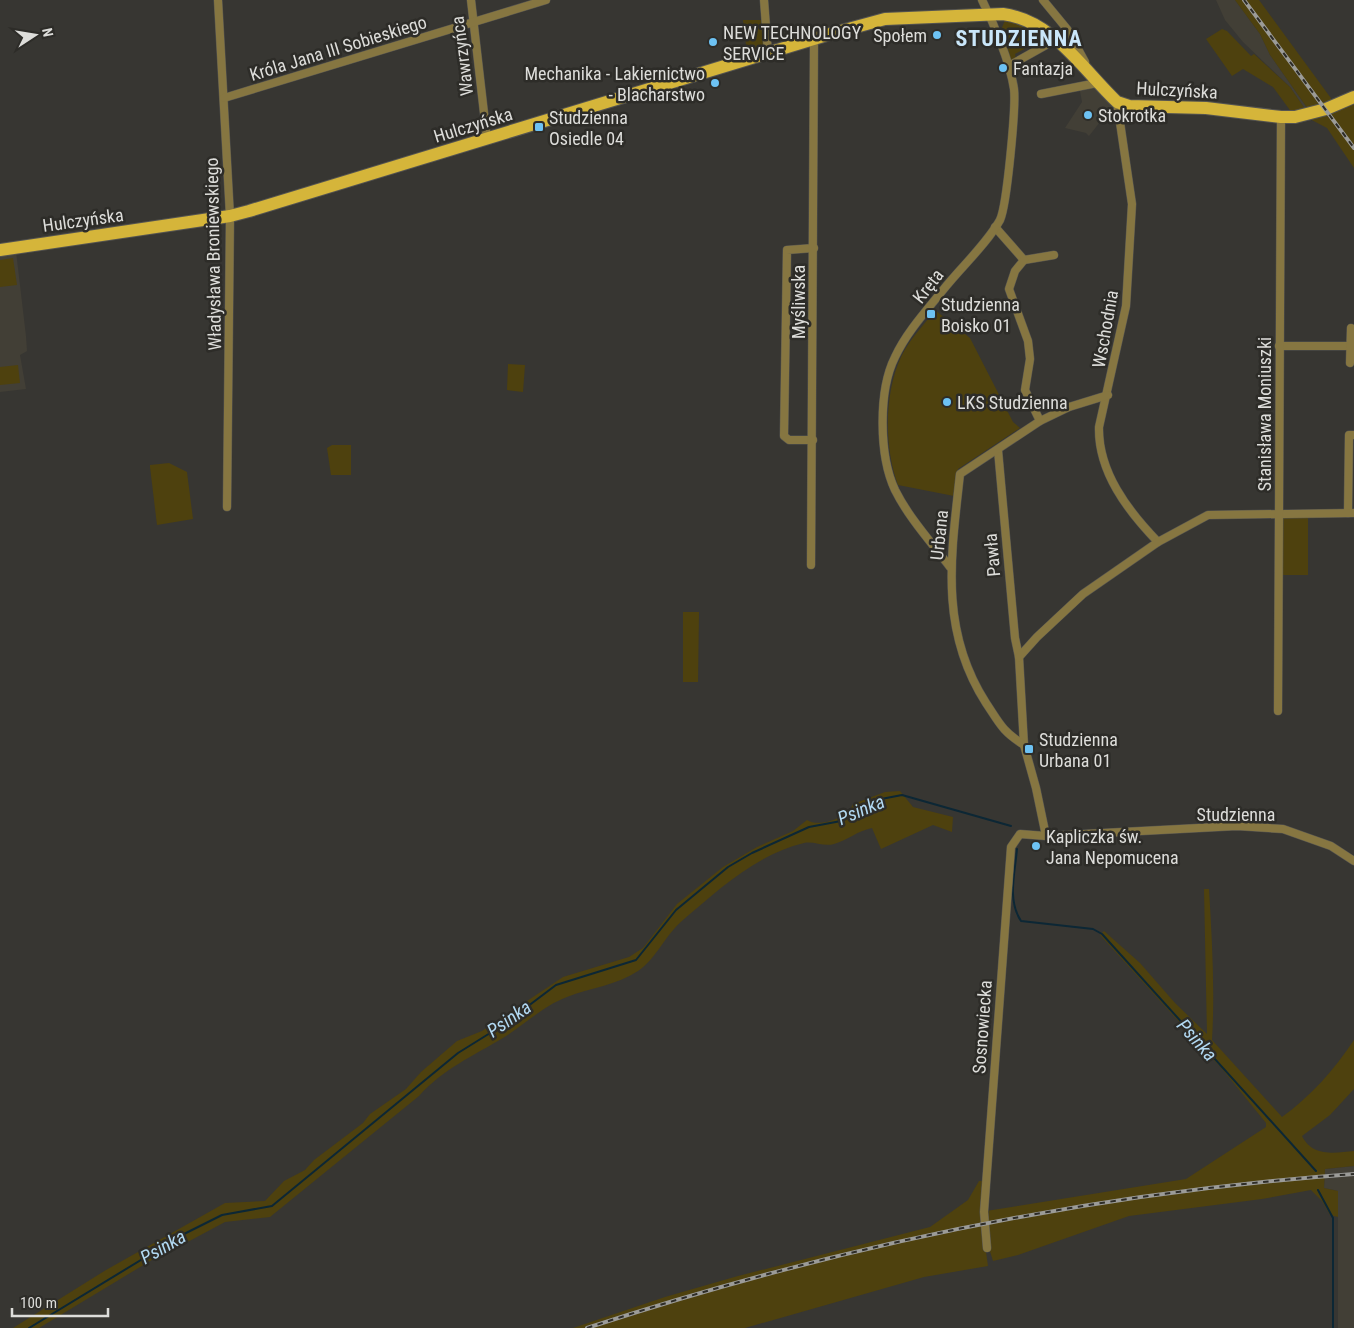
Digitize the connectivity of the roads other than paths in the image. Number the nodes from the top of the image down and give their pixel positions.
1 (218, 0) edge
2 (471, 0) edge
3 (546, 0) edge
4 (764, 0) edge
5 (982, 0) edge
6 (1044, 0) edge
7 (989, 14) junction
8 (473, 22) junction
9 (814, 39) junction
10 (1055, 40) junction
11 (768, 53) junction
12 (1007, 67) junction
13 (1096, 81) junction
14 (1041, 94) dead end
15 (224, 98) junction
16 (1354, 98) edge
17 (1117, 102) junction
18 (1281, 117) junction
19 (487, 139) junction
20 (230, 216) junction
21 (995, 227) junction
22 (814, 248) junction
23 (0, 250) edge
24 (1054, 255) dead end
25 (1024, 260) junction
26 (1351, 328) dead end
27 (1280, 346) junction
28 (1351, 346) junction
29 (1350, 363) dead end
30 (1108, 394) junction
31 (1040, 421) junction
32 (1352, 435) edge
33 (813, 440) junction
34 (998, 450) junction
35 (227, 507) dead end
36 (1278, 513) junction
37 (1351, 513) edge
38 (1158, 542) junction
39 (811, 565) dead end
40 (950, 566) junction
41 (1019, 657) junction
42 (1278, 711) dead end
43 (1024, 745) junction
44 (1020, 834) joint
45 (1046, 836) junction
46 (1354, 861) edge
47 (987, 1248) dead end

1 - 15 street, Władysława Broniewskiego
2 - 8 street, Wawrzyńca
3 - 8 street, Króla Jana III Sobieskiego
4 - 11 street
5 - 7 street, Kręta
6 - 13 street
7 - 9 main road, Hulczyńska
7 - 10 main road, Hulczyńska
7 - 12 street, Kręta
8 - 15 street, Króla Jana III Sobieskiego
8 - 19 street, Wawrzyńca
9 - 11 main road, Hulczyńska
9 - 22 street, Myśliwska
10 - 12 street
10 - 13 main road, Hulczyńska
11 - 19 main road, Hulczyńska
12 - 21 street, Kręta
13 - 14 street
13 - 17 main road, Hulczyńska
15 - 20 street, Władysława Broniewskiego
16 - 18 main road, Hulczyńska
17 - 18 main road, Hulczyńska
17 - 30 street, Wschodnia
18 - 27 street, Stanisława Moniuszki
19 - 20 main road, Hulczyńska
20 - 23 main road, Hulczyńska
20 - 35 street, Władysława Broniewskiego
21 - 25 street
21 - 40 street, Kręta
22 - 33 street, Myśliwska
22 - 33 street
24 - 25 street
25 - 31 street
26 - 28 street
27 - 28 street
27 - 36 street, Stanisława Moniuszki
28 - 29 street
30 - 31 street, Urbana
30 - 38 street, Wschodnia
31 - 34 street, Urbana
32 - 37 street
33 - 39 street, Myśliwska
34 - 40 street, Urbana
34 - 41 street, Pawła
36 - 37 street
36 - 38 street
36 - 42 street, Stanisława Moniuszki
38 - 41 street
40 - 43 street, Urbana
41 - 43 street, Pawła
43 - 45 street, Pawła
44 - 45 street, Studzienna
44 - 47 street, Sosnowiecka
45 - 46 street, Studzienna

